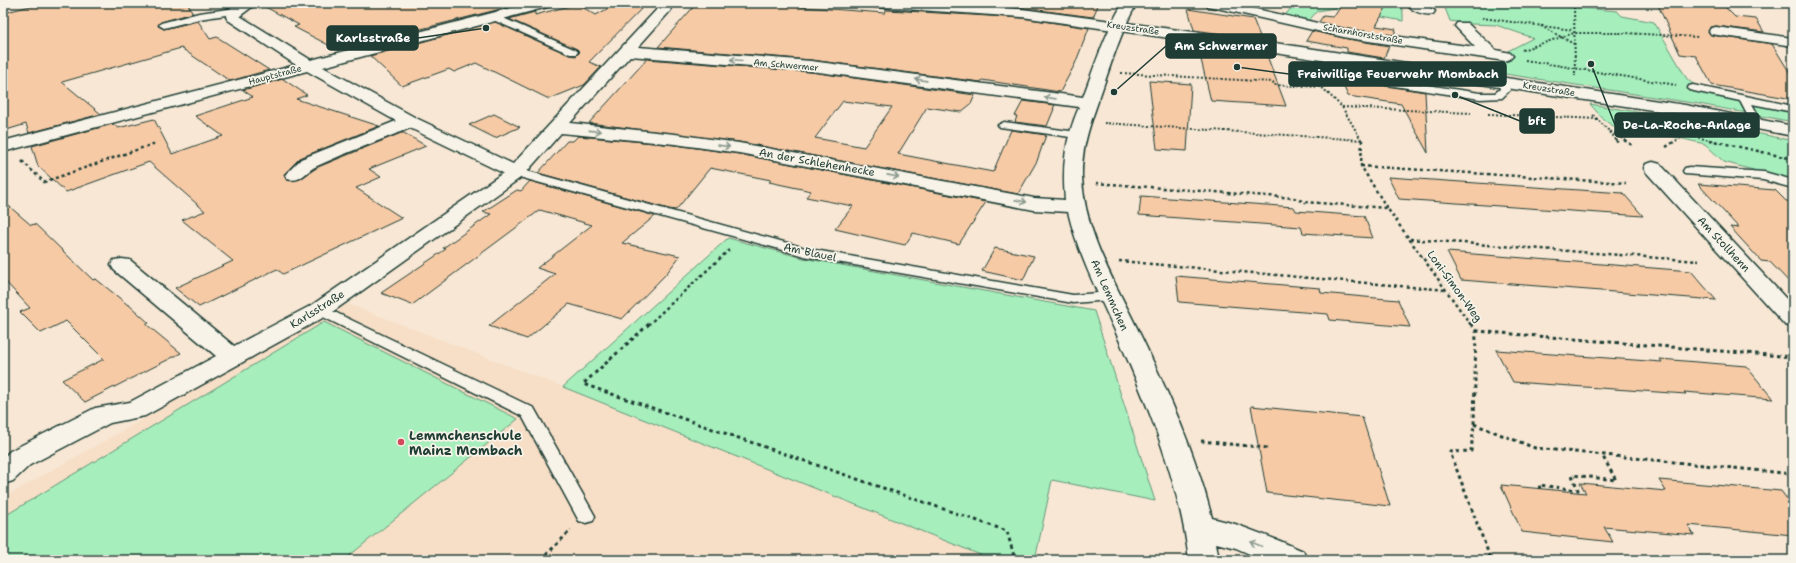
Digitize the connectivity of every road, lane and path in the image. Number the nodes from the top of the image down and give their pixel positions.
1 (250, 3) edge
2 (546, 3) edge
3 (875, 3) edge
4 (1130, 3) edge
5 (1212, 3) edge
6 (1412, 3) edge
7 (1574, 3) edge
8 (954, 5) edge
9 (664, 10) dead end
10 (236, 11) junction
11 (1428, 11) dead end
12 (494, 17) junction
13 (1479, 17) dead end
14 (164, 25) dead end
15 (1540, 25) junction
16 (1116, 26) junction
17 (1462, 26) dead end
18 (1573, 31) junction
19 (1716, 31) dead end
20 (1560, 37) junction
21 (1701, 38) dead end
22 (1793, 42) edge
23 (1574, 44) junction
24 (626, 51) junction
25 (573, 52) dead end
26 (1498, 55) junction
27 (311, 66) junction
28 (1574, 68) junction
29 (1303, 69) dead end
30 (1120, 73) dead end
31 (1575, 80) dead end
32 (1320, 87) junction
33 (1692, 88) joint
34 (1744, 98) junction
35 (1089, 103) junction
36 (1793, 109) edge
37 (410, 122) junction
38 (1102, 123) dead end
39 (1757, 124) junction
40 (1004, 125) dead end
41 (556, 127) junction
42 (1793, 131) edge
43 (1077, 135) junction
44 (1362, 140) junction
45 (156, 143) dead end
46 (1618, 143) dead end
47 (1632, 145) dead end
48 (4, 146) edge
49 (1666, 147) dead end
50 (1793, 159) edge
51 (1361, 166) junction
52 (1653, 168) dead end
53 (1689, 171) dead end
54 (516, 172) junction
55 (294, 176) dead end
56 (1094, 183) dead end
57 (1626, 183) dead end
58 (1793, 184) edge
59 (1076, 206) junction
60 (1387, 208) junction
61 (744, 236) junction
62 (1410, 238) junction
63 (1116, 261) dead end
64 (1699, 261) dead end
65 (122, 265) dead end
66 (1446, 290) junction
67 (1110, 296) junction
68 (320, 310) junction
69 (1793, 320) edge
70 (1476, 331) junction
71 (1793, 357) edge
72 (233, 358) junction
73 (1474, 424) junction
74 (1198, 440) dead end
75 (1268, 448) dead end
76 (1602, 455) junction
77 (3, 474) edge
78 (1793, 474) edge
79 (1540, 489) dead end
80 (586, 516) joint
81 (1200, 528) junction
82 (541, 560) edge
83 (1015, 560) edge
84 (1204, 560) edge
85 (1292, 560) edge
86 (1491, 560) edge

1 - 10 street
2 - 12 street, Hauptstraße
3 - 8 street, Kreuzstraße
4 - 16 street, Am Lemmchen
5 - 26 street, Scharnhorststraße
6 - 11 street
7 - 18 path
8 - 16 street, Kreuzstraße
9 - 24 street, Karlsstraße
10 - 14 lane
10 - 27 street
12 - 25 lane
12 - 27 street, Hauptstraße
13 - 15 path
15 - 18 path
15 - 20 path
16 - 35 street, Am Lemmchen
16 - 39 street, Kreuzstraße
17 - 26 street
18 - 20 path
18 - 21 path
18 - 23 path
19 - 22 street
20 - 23 path
20 - 26 path
23 - 28 path
35 -> 24 street, Am Schwermer
24 - 41 street, Karlsstraße
26 - 28 path
27 - 37 street
27 - 48 street, Hauptstraße
28 - 31 path
28 - 33 path
29 - 32 path
30 - 32 path
32 - 44 path
33 - 34 lane
34 - 36 lane
34 - 39 lane
35 - 43 street, Am Lemmchen
37 - 54 street
37 - 55 street
38 - 44 path
39 - 42 street, Kreuzstraße
40 - 43 lane
41 - 54 street, Karlsstraße
41 -> 59 street, An der Schlehenhecke
43 - 59 street, Am Lemmchen
44 - 51 path
45 - 48 path
46 - 47 path
49 - 50 path
51 - 57 path
51 - 60 path, Loni-Simon-Weg
52 - 69 street, Am Stollhenn
53 - 58 lane
54 - 61 lane, Am Blauel
54 - 68 street, Karlsstraße
56 - 60 path
59 - 67 street, Am Lemmchen
60 - 62 path, Loni-Simon-Weg
61 - 67 lane, Am Blauel
61 - 83 path
62 - 64 path
62 - 66 path, Loni-Simon-Weg
63 - 66 path
65 - 72 street
66 - 70 path, Loni-Simon-Weg
67 - 81 street, Am Lemmchen
68 - 72 street, Karlsstraße
68 - 80 lane
70 - 71 path
70 - 73 path, Loni-Simon-Weg
72 - 77 street, Karlsstraße
73 - 76 path
73 - 86 path, Loni-Simon-Weg
74 - 75 path
76 - 78 path
76 - 79 path
80 - 82 path
81 - 84 street, Am Lemmchen
85 -> 81 street

